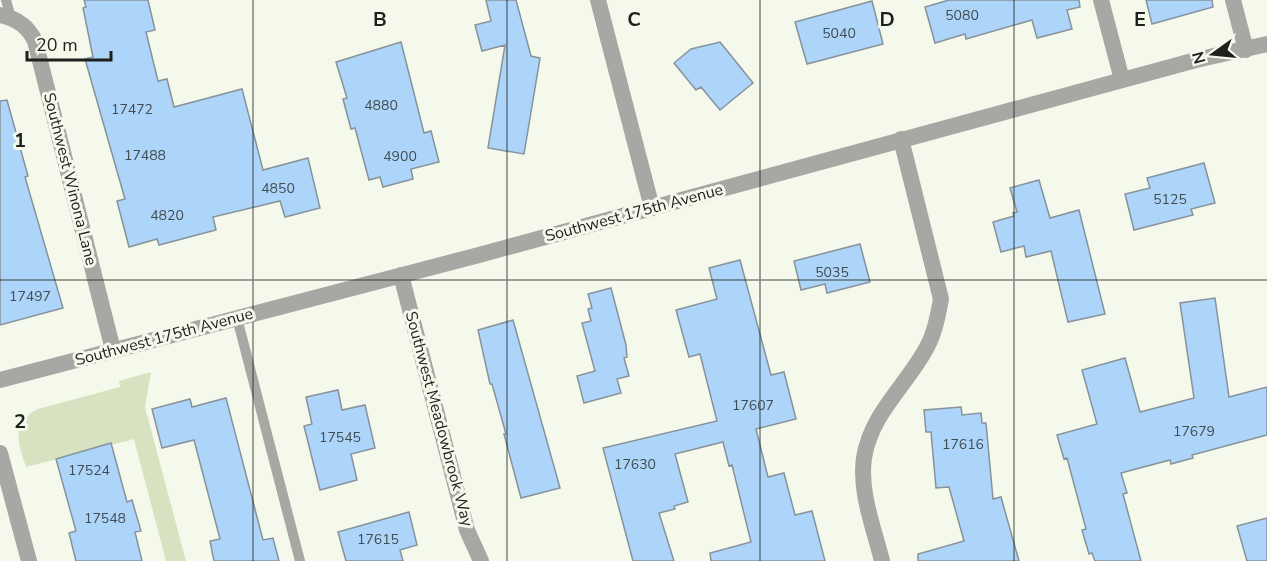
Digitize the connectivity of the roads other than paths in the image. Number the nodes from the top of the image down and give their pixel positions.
1 (6, 0) edge
2 (598, 0) edge
3 (1101, 0) edge
4 (1233, 0) edge
5 (5, 16) edge
6 (1267, 44) edge
7 (1246, 50) junction
8 (1122, 80) junction
9 (902, 139) junction
10 (652, 208) junction
11 (401, 275) junction
12 (237, 318) junction
13 (113, 350) junction
14 (0, 380) edge
15 (0, 453) edge
16 (29, 561) edge
17 (300, 561) edge
18 (482, 561) edge
19 (882, 561) edge

1 - 5 lane
2 - 10 street
3 - 8 street
4 - 7 street
5 - 13 street, Southwest Winona Lane
6 - 7 street, Southwest 175th Avenue
7 - 8 street, Southwest 175th Avenue
8 - 9 street, Southwest 175th Avenue
9 - 10 street, Southwest 175th Avenue
9 - 19 street
10 - 11 street, Southwest 175th Avenue
11 - 12 street, Southwest 175th Avenue
11 - 18 street, Southwest Meadowbrook Way
12 - 13 street, Southwest 175th Avenue
12 - 17 lane
13 - 14 street, Southwest 175th Avenue
15 - 16 street

